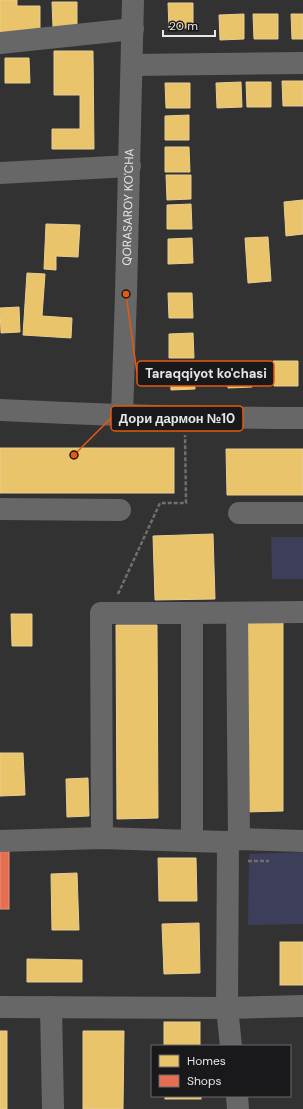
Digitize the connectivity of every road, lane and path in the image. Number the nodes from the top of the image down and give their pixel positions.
1 (133, 0) edge
2 (133, 29) junction
3 (0, 43) edge
4 (303, 63) edge
5 (132, 65) junction
6 (130, 166) junction
7 (0, 173) edge
8 (0, 410) edge
9 (122, 415) junction
10 (184, 417) junction
11 (303, 418) edge
12 (0, 509) edge
13 (120, 510) dead end
14 (239, 513) dead end
15 (303, 513) edge
16 (303, 612) edge
17 (110, 613) junction
18 (192, 613) junction
19 (237, 613) junction
20 (102, 838) junction
21 (0, 841) edge
22 (303, 841) edge
23 (192, 842) junction
24 (232, 847) junction
25 (273, 861) dead end
26 (303, 1006) edge
27 (0, 1007) edge
28 (51, 1007) junction
29 (227, 1008) junction
30 (231, 1045) edge
31 (237, 1097) edge
32 (53, 1109) edge
33 (238, 1109) edge

1 - 2 street, QORASAROY KO'CHA
2 - 3 street
2 - 5 street, QORASAROY KO'CHA
4 - 5 street
5 - 6 street, QORASAROY KO'CHA
6 - 7 street
6 - 9 street, QORASAROY KO'CHA
8 - 9 street
9 - 10 street
10 - 11 street
10 - 17 path
12 - 13 street
14 - 15 street
16 - 19 street
17 - 18 street
17 - 20 street
18 - 19 street
18 - 23 street
19 - 24 street
20 - 21 street
20 - 23 street
22 - 24 street
23 - 24 street
24 - 25 path
24 - 29 street
26 - 29 street
27 - 28 street
28 - 29 street
28 - 32 street
29 - 30 street
31 - 33 street

